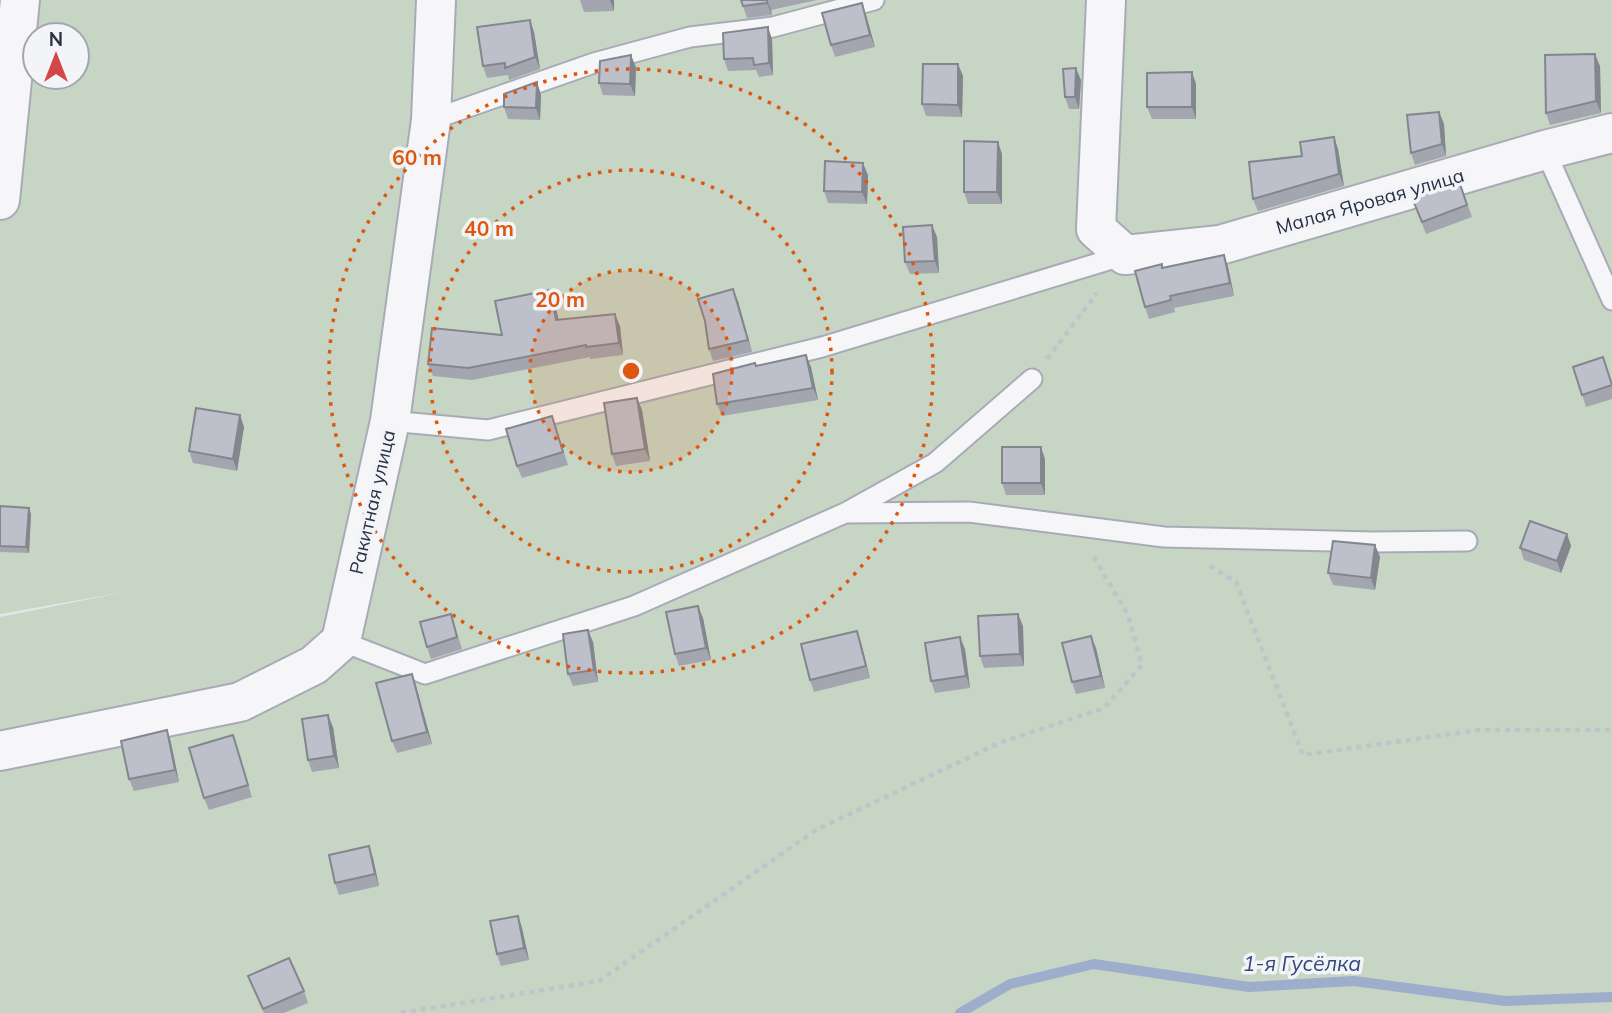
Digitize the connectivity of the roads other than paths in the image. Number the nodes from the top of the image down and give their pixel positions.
1 (20, 0) edge
2 (436, 0) edge
3 (874, 0) edge
4 (1106, 0) edge
5 (431, 120) junction
6 (1612, 133) edge
7 (1545, 150) junction
8 (0, 200) edge
9 (1125, 255) junction
10 (1612, 300) edge
11 (1032, 379) road end
12 (390, 421) junction
13 (845, 513) junction
14 (1467, 541) dead end
15 (341, 641) junction
16 (0, 751) edge

1 - 8 street
2 - 5 street, Ракитная улица
3 - 5 lane
4 - 9 street
5 - 12 street, Ракитная улица
6 - 7 street, Малая Яровая улица
7 - 9 street, Малая Яровая улица
7 - 10 lane
9 - 12 lane
11 - 13 lane
12 - 15 street, Ракитная улица
13 - 14 lane
13 - 15 lane
15 - 16 street

